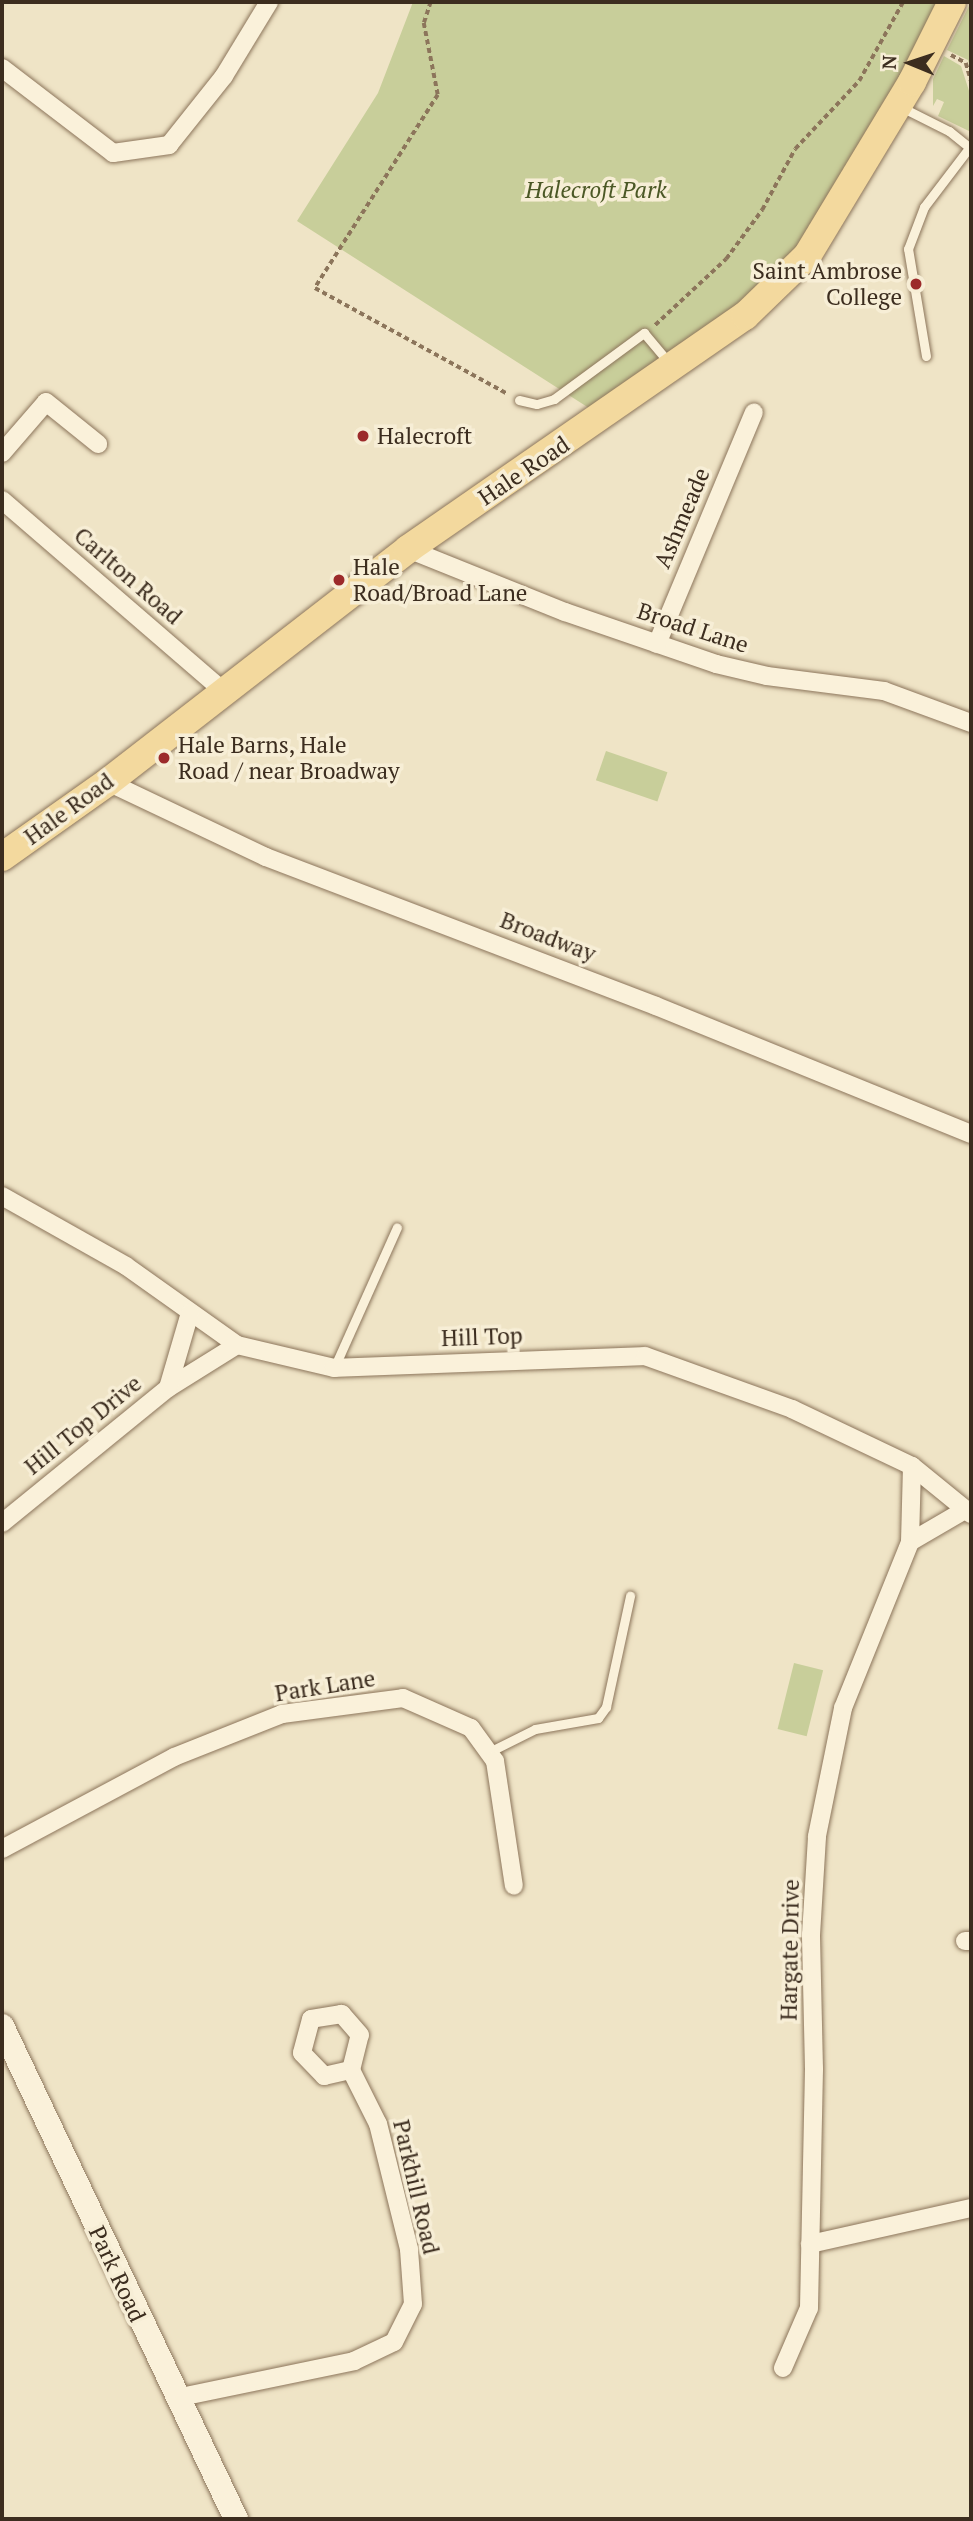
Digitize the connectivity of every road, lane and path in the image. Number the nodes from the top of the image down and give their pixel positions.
1 (269, 2) edge
2 (430, 2) edge
3 (903, 2) edge
4 (952, 2) edge
5 (931, 45) junction
6 (2, 68) edge
7 (971, 80) edge
8 (898, 106) junction
9 (970, 148) edge
10 (644, 333) junction
11 (926, 356) dead end
12 (671, 366) junction
13 (519, 400) joint
14 (754, 412) dead end
15 (98, 444) dead end
16 (2, 453) edge
17 (2, 500) edge
18 (408, 549) junction
19 (657, 644) junction
20 (222, 690) junction
21 (971, 723) edge
22 (108, 782) junction
23 (2, 857) edge
24 (971, 1134) edge
25 (2, 1196) edge
26 (397, 1227) dead end
27 (190, 1313) junction
28 (237, 1345) junction
29 (334, 1368) junction
30 (168, 1388) junction
31 (912, 1466) junction
32 (968, 1512) edge
33 (2, 1523) edge
34 (910, 1542) junction
35 (629, 1596) dead end
36 (489, 1752) junction
37 (2, 1849) edge
38 (514, 1886) dead end
39 (2, 2026) edge
40 (351, 2070) dead end
41 (971, 2208) edge
42 (810, 2244) junction
43 (783, 2368) dead end
44 (176, 2398) junction
45 (236, 2519) edge

1 - 6 street
2 - 13 path
3 - 10 path
4 - 5 main road, Hale Road
5 - 7 path
5 - 8 main road, Hale Road
8 - 9 lane
8 - 12 main road, Hale Road
9 - 11 lane
10 - 12 lane
10 - 13 lane
12 - 18 main road, Hale Road
14 - 19 street, Ashmeade
15 - 16 street
17 - 20 street, Carlton Road
18 - 19 street, Broad Lane
18 - 20 main road, Hale Road
19 - 21 street, Broad Lane
20 - 22 main road, Hale Road
22 - 23 main road, Hale Road
22 - 24 street, Broadway
25 - 27 street, Hill Top
26 - 29 lane
27 - 28 street, Hill Top
27 - 30 street, Hill Top Drive
28 - 29 street, Hill Top
28 - 30 street
29 - 31 street, Hill Top
30 - 33 street, Hill Top Drive
31 - 32 street, Hill Top
31 - 34 street, Hargate Drive
32 - 34 street
34 - 42 street, Hargate Drive
35 - 36 lane
36 - 37 street, Park Lane
36 - 38 street, Park Lane
39 - 44 main road, Park Road
40 - 44 street, Parkhill Road
41 - 42 street
42 - 43 street, Hargate Drive
44 - 45 main road, Park Road

